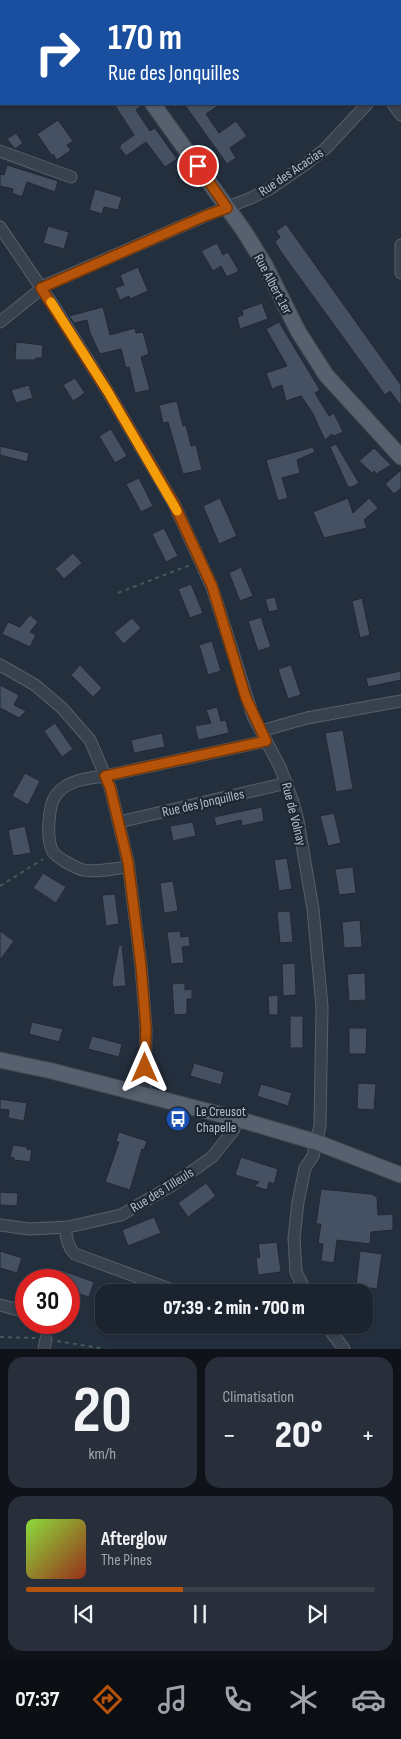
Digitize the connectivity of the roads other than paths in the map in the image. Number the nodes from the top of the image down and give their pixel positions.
1 (154, 105) edge
2 (366, 105) edge
3 (0, 151) edge
4 (71, 177) dead end
5 (227, 208) junction
6 (0, 227) edge
7 (401, 245) edge
8 (401, 273) edge
9 (41, 288) junction
10 (0, 322) edge
11 (401, 457) edge
12 (0, 665) edge
13 (401, 701) edge
14 (263, 736) junction
15 (105, 776) junction
16 (287, 783) junction
17 (119, 822) junction
18 (129, 866) junction
19 (0, 1060) edge
20 (145, 1096) junction
21 (238, 1119) junction
22 (316, 1142) junction
23 (401, 1174) edge
24 (0, 1224) edge
25 (65, 1228) junction
26 (156, 1284) edge
27 (302, 1284) edge
28 (0, 1305) edge
29 (15, 1309) edge
30 (333, 1334) edge
31 (344, 1349) edge

1 - 5 main road, Rue Albert 1er
2 - 5 street, Rue des Acacias
3 - 4 street
5 - 9 street, Rue des Acacias
5 - 11 main road, Rue Albert 1er
6 - 9 street, Rue de Volnay
7 - 8 street
9 - 10 street, Rue des Acacias
9 - 14 street, Rue de Volnay
12 - 15 street
13 - 14 street
14 - 15 street
14 - 16 street, Rue de Volnay
15 - 17 street
15 - 18 street
16 - 17 street, Rue des Jonquilles
16 - 22 street, Rue de Volnay
17 - 18 street
18 - 20 street
19 - 20 main road
20 - 21 main road
21 - 22 main road
21 - 25 street, Rue des Tilleuls
22 - 23 main road
22 - 27 street, Rue de Volnay
24 - 25 street, Rue des Tilleuls
25 - 26 street
28 - 29 street
30 - 31 street

